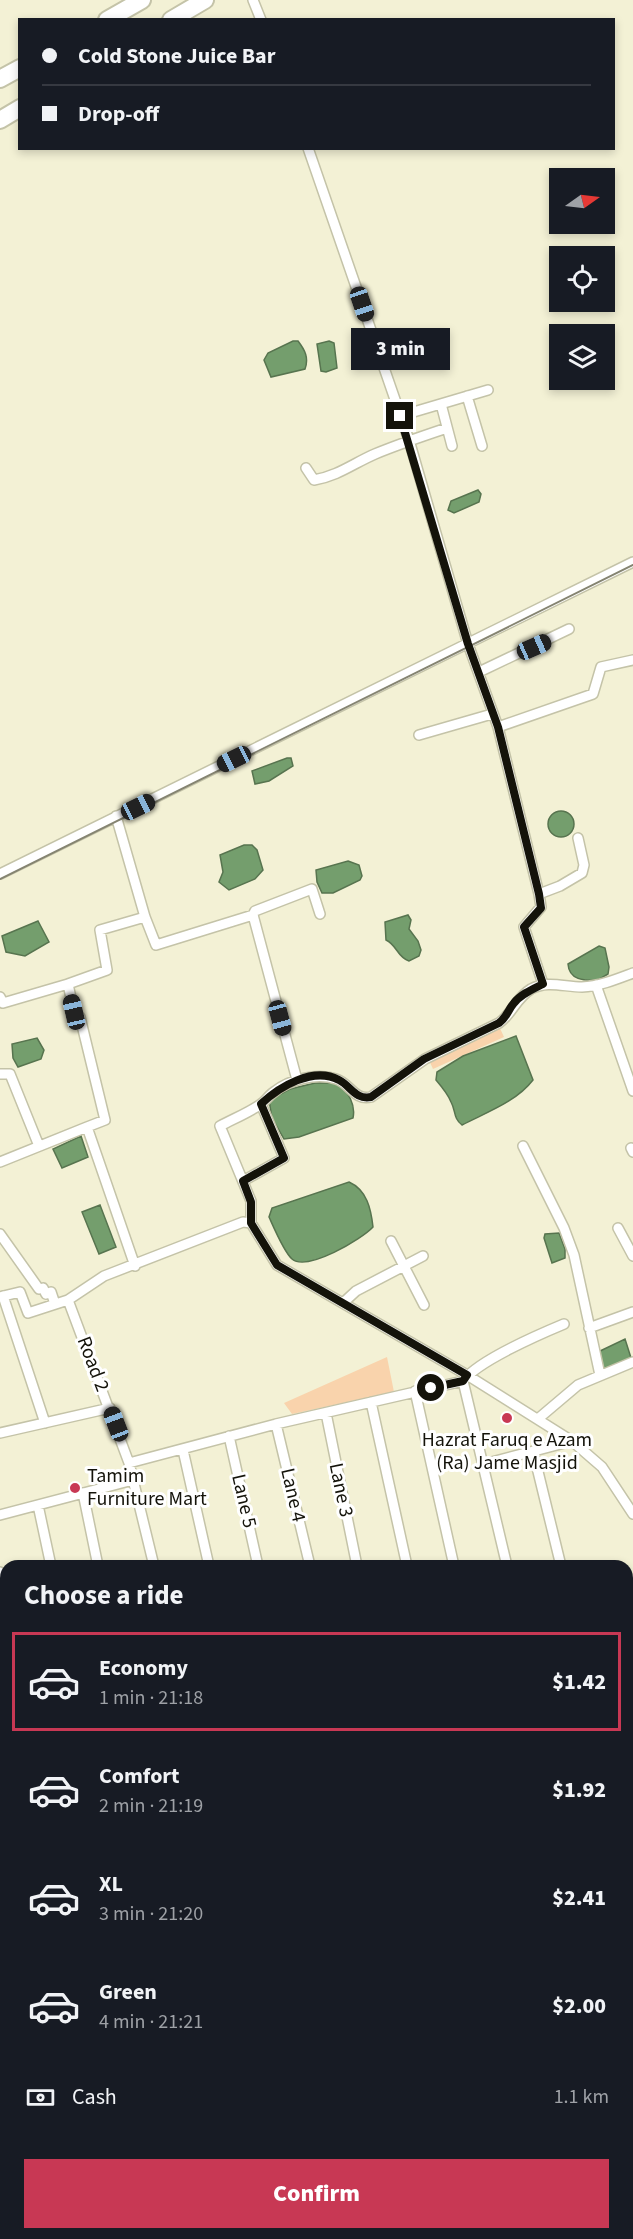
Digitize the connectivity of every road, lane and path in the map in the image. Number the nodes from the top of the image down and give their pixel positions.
1 (142, 0) edge
2 (205, 0) edge
3 (253, 0) edge
4 (110, 18) edge
5 (174, 18) edge
6 (260, 18) edge
7 (18, 69) edge
8 (0, 79) edge
9 (18, 109) edge
10 (0, 120) edge
11 (309, 150) edge
12 (488, 390) dead end
13 (467, 396) junction
14 (441, 404) junction
15 (400, 416) junction
16 (447, 428) junction
17 (409, 440) junction
18 (452, 446) dead end
19 (482, 446) dead end
20 (306, 468) dead end
21 (633, 562) edge
22 (569, 629) dead end
23 (468, 644) junction
24 (633, 660) edge
25 (478, 672) junction
26 (492, 714) junction
27 (498, 727) junction
28 (419, 735) dead end
29 (116, 816) junction
30 (578, 838) dead end
31 (0, 874) edge
32 (539, 894) junction
33 (320, 914) dead end
34 (253, 915) junction
35 (145, 917) junction
36 (633, 974) edge
37 (68, 984) junction
38 (543, 984) junction
39 (596, 985) junction
40 (0, 997) edge
41 (0, 1074) edge
42 (297, 1080) junction
43 (633, 1091) edge
44 (261, 1104) junction
45 (87, 1127) junction
46 (39, 1146) junction
47 (523, 1146) dead end
48 (0, 1162) edge
49 (243, 1181) junction
50 (251, 1223) junction
51 (618, 1228) dead end
52 (0, 1233) edge
53 (391, 1241) dead end
54 (423, 1256) dead end
55 (633, 1256) edge
56 (135, 1266) junction
57 (402, 1266) junction
58 (1, 1297) edge
59 (68, 1300) junction
60 (343, 1303) junction
61 (55, 1304) junction
62 (424, 1305) dead end
63 (633, 1312) edge
64 (564, 1323) dead end
65 (589, 1328) junction
66 (633, 1362) edge
67 (600, 1375) junction
68 (465, 1378) junction
69 (415, 1391) junction
70 (372, 1402) junction
71 (110, 1408) junction
72 (326, 1413) junction
73 (539, 1418) junction
74 (45, 1423) junction
75 (276, 1424) junction
76 (0, 1433) edge
77 (229, 1436) junction
78 (572, 1441) junction
79 (183, 1450) junction
80 (533, 1451) junction
81 (129, 1463) junction
82 (484, 1464) junction
83 (133, 1480) junction
84 (83, 1493) junction
85 (38, 1505) junction
86 (633, 1514) edge
87 (0, 1515) edge
88 (50, 1560) edge
89 (97, 1560) edge
90 (152, 1560) edge
91 (208, 1560) edge
92 (257, 1560) edge
93 (309, 1560) edge
94 (356, 1560) edge
95 (406, 1560) edge
96 (453, 1560) edge
97 (506, 1560) edge
98 (560, 1560) edge

1 - 4 highway
2 - 5 highway
3 - 6 street
7 - 8 highway
9 - 10 highway
11 - 15 street
12 - 13 street
13 - 14 street
13 - 19 street
14 - 15 street
14 - 16 street
15 - 17 street
16 - 17 street
16 - 18 street
17 - 20 street
17 - 23 street
21 - 23 street
22 - 25 street
23 - 25 street
23 - 29 street
24 - 27 street
25 - 26 street
26 - 27 street
26 - 28 street
27 - 32 street
29 - 31 street
29 - 35 street
30 - 32 street
32 - 38 street
33 - 34 street
34 - 35 street
34 - 42 street
35 - 37 street
36 - 39 street
37 - 40 street
37 - 45 street
38 - 39 street
38 - 42 street
39 - 43 street
41 - 46 street
42 - 44 street
44 - 49 street
44 - 49 street
45 - 46 street
45 - 56 street
46 - 48 street
47 - 65 street
49 - 50 street
50 - 56 street
50 - 60 street
51 - 55 street
52 - 61 street
53 - 57 street
54 - 57 street
56 - 59 street
57 - 60 street
57 - 62 street
58 - 61 street
58 - 74 street
59 - 61 street
59 - 71 street, Road 2
60 - 68 street
63 - 65 street
64 - 68 street
65 - 67 street
66 - 67 street
67 - 73 street
68 - 69 street
68 - 73 street
68 - 82 street
69 - 70 street
69 - 96 street
70 - 72 street
70 - 95 street
71 - 74 street
71 - 81 street, Road 2
72 - 75 street
72 - 94 street, Lane 3
73 - 78 street
74 - 76 street
75 - 77 street
75 - 93 street, Lane 4
77 - 79 street
77 - 92 street, Lane 5
78 - 80 street
78 - 86 street
79 - 81 street
79 - 91 street
80 - 82 street
80 - 98 street
81 - 83 street, Road 2
82 - 97 street
83 - 84 street
83 - 90 street, Road 2
84 - 85 street
84 - 89 street
85 - 87 street
85 - 88 street

